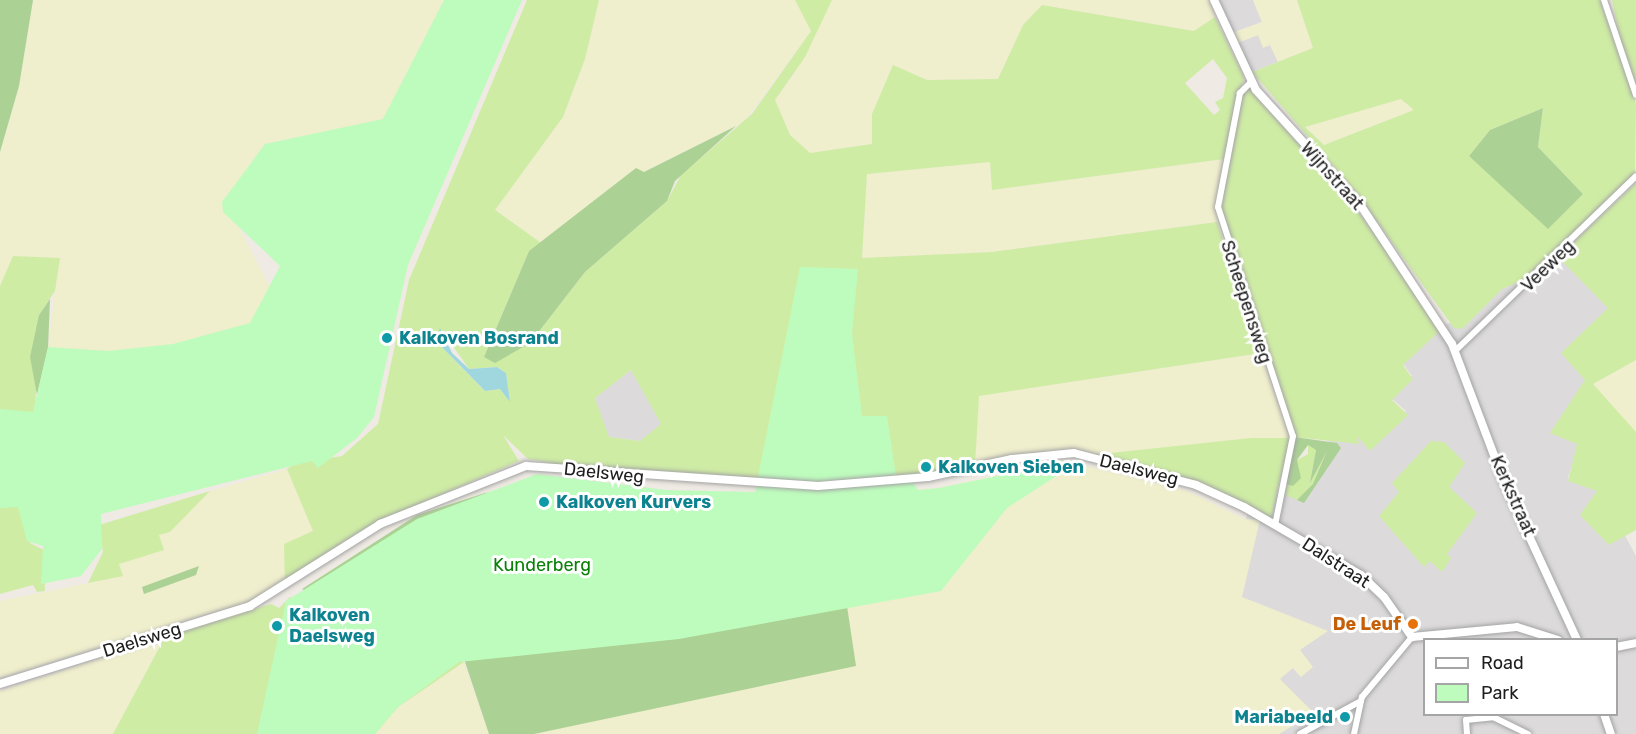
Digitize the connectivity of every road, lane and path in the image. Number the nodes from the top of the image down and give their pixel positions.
1 (1214, 0) edge
2 (1604, 0) edge
3 (1251, 82) junction
4 (1636, 95) edge
5 (1636, 176) edge
6 (1456, 350) junction
7 (1244, 507) joint
8 (1275, 525) junction
9 (1412, 637) junction
10 (1555, 638) edge
11 (1577, 638) edge
12 (1636, 643) edge
13 (1618, 647) edge
14 (0, 684) edge
15 (1361, 700) junction
16 (1605, 716) edge
17 (1300, 734) edge
18 (1354, 734) edge
19 (1467, 734) edge
20 (1528, 734) edge
21 (1611, 734) edge

1 - 3 street, Wijnstraat
2 - 4 street
3 - 6 street, Wijnstraat
3 - 8 street, Scheepensweg
5 - 6 street, Veeweg
6 - 11 street, Kerkstraat
7 - 8 street, Dalstraat
7 - 14 street, Daelsweg
8 - 9 street, Dalstraat
9 - 10 street
9 - 15 street
12 - 13 street
15 - 17 street
15 - 18 street
16 - 21 street
19 - 20 street

